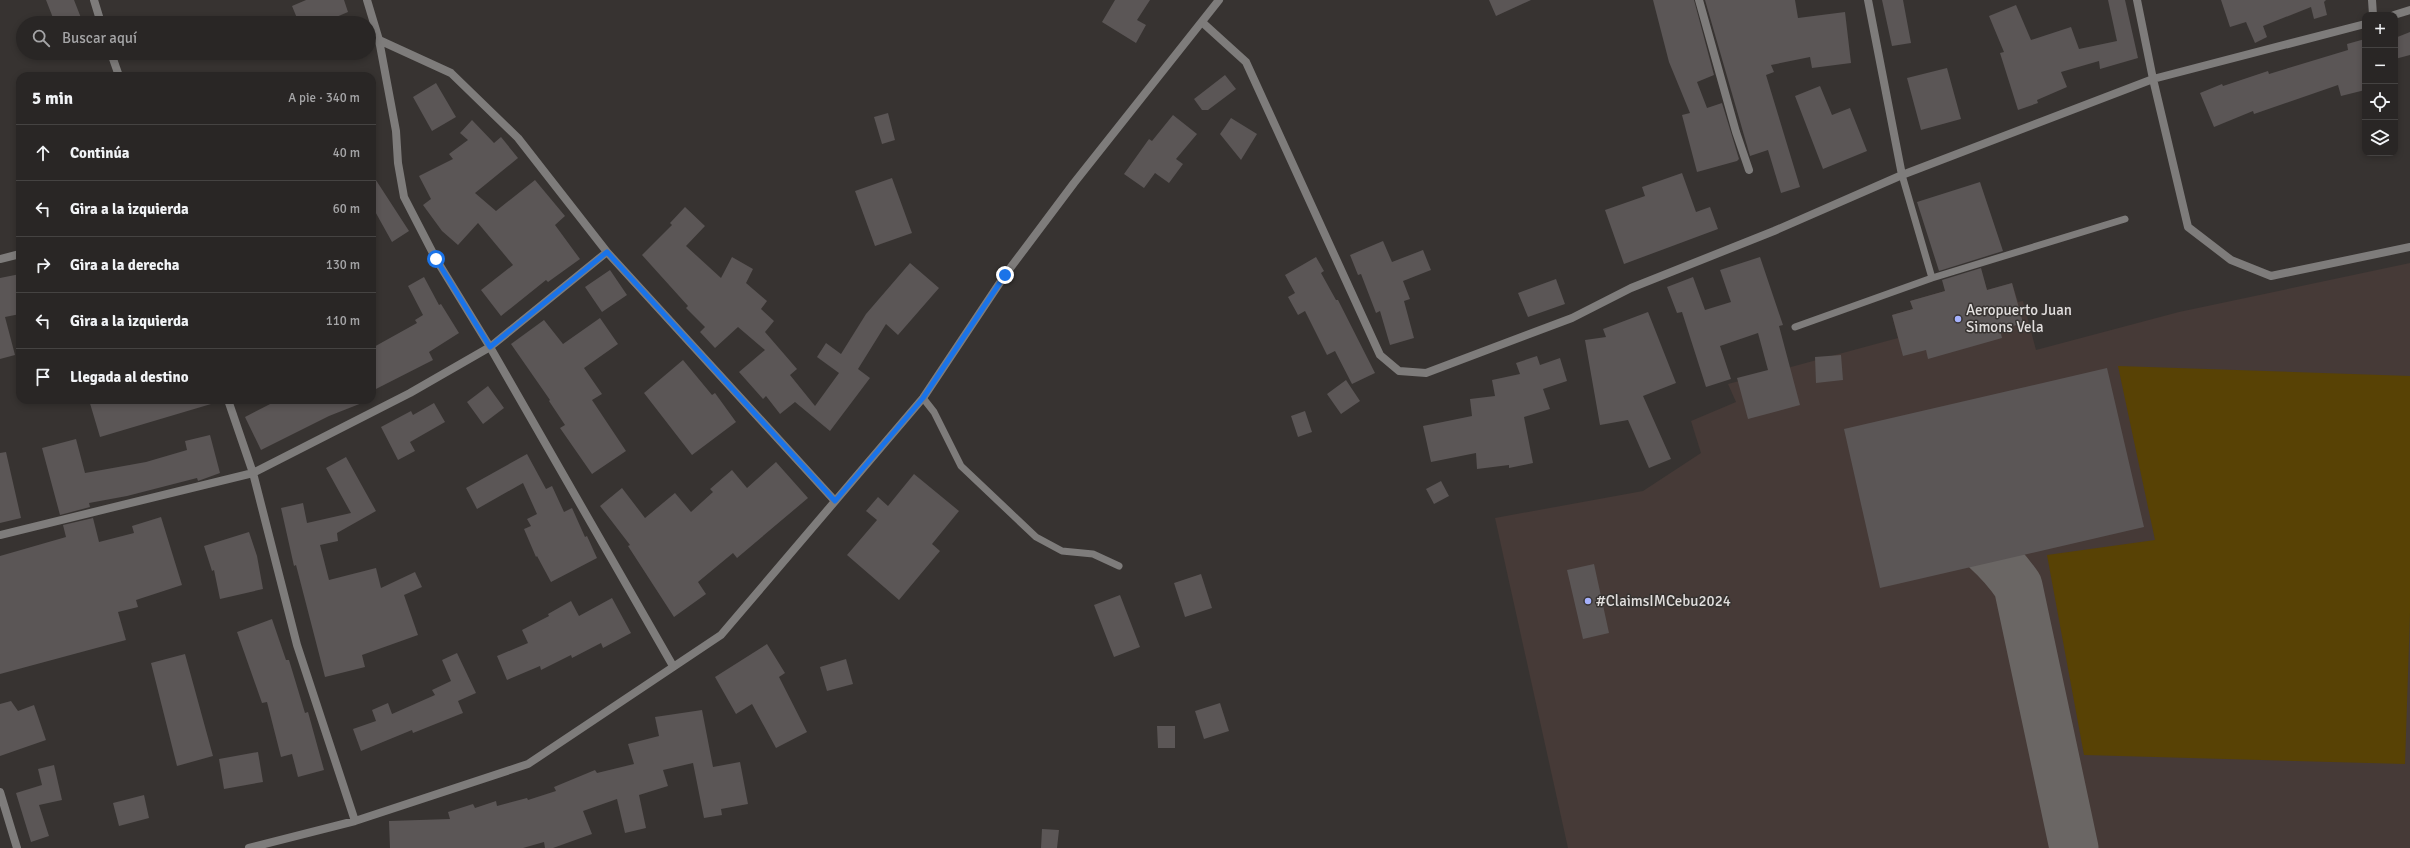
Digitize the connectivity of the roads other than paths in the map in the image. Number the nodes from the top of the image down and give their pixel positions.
1 (94, 0) edge
2 (367, 0) edge
3 (1219, 0) edge
4 (1699, 0) edge
5 (1868, 0) edge
6 (2137, 0) edge
7 (2372, 0) edge
8 (2410, 10) edge
9 (2373, 12) edge
10 (2398, 14) edge
11 (99, 16) edge
12 (372, 16) edge
13 (1203, 23) junction
14 (2362, 25) edge
15 (376, 30) edge
16 (379, 40) junction
17 (113, 60) edge
18 (118, 72) edge
19 (2153, 79) junction
20 (1749, 170) dead end
21 (1902, 176) junction
22 (2125, 219) dead end
23 (2410, 247) edge
24 (607, 252) junction
25 (16, 255) edge
26 (0, 259) edge
27 (1932, 278) junction
28 (1795, 327) dead end
29 (490, 347) junction
30 (923, 398) junction
31 (229, 404) edge
32 (253, 473) junction
33 (835, 501) junction
34 (0, 535) edge
35 (1119, 566) dead end
36 (673, 666) junction
37 (0, 792) edge
38 (355, 822) junction
39 (17, 848) edge
40 (249, 848) edge

1 - 11 street
2 - 12 street
3 - 13 street
4 - 20 street
5 - 21 street
6 - 19 street
7 - 9 street
8 - 10 street
13 - 21 street
13 - 30 street
14 - 19 street
15 - 16 street
16 - 24 street
16 - 29 street
17 - 18 street
19 - 21 street
19 - 23 street
21 - 27 lane
22 - 27 lane
24 - 29 street
24 - 33 street
25 - 26 street
27 - 28 lane
29 - 32 street
29 - 36 street
30 - 33 street
30 - 35 lane
31 - 32 street
32 - 34 street
32 - 38 street
33 - 36 street
36 - 38 street
37 - 39 street
38 - 40 street

